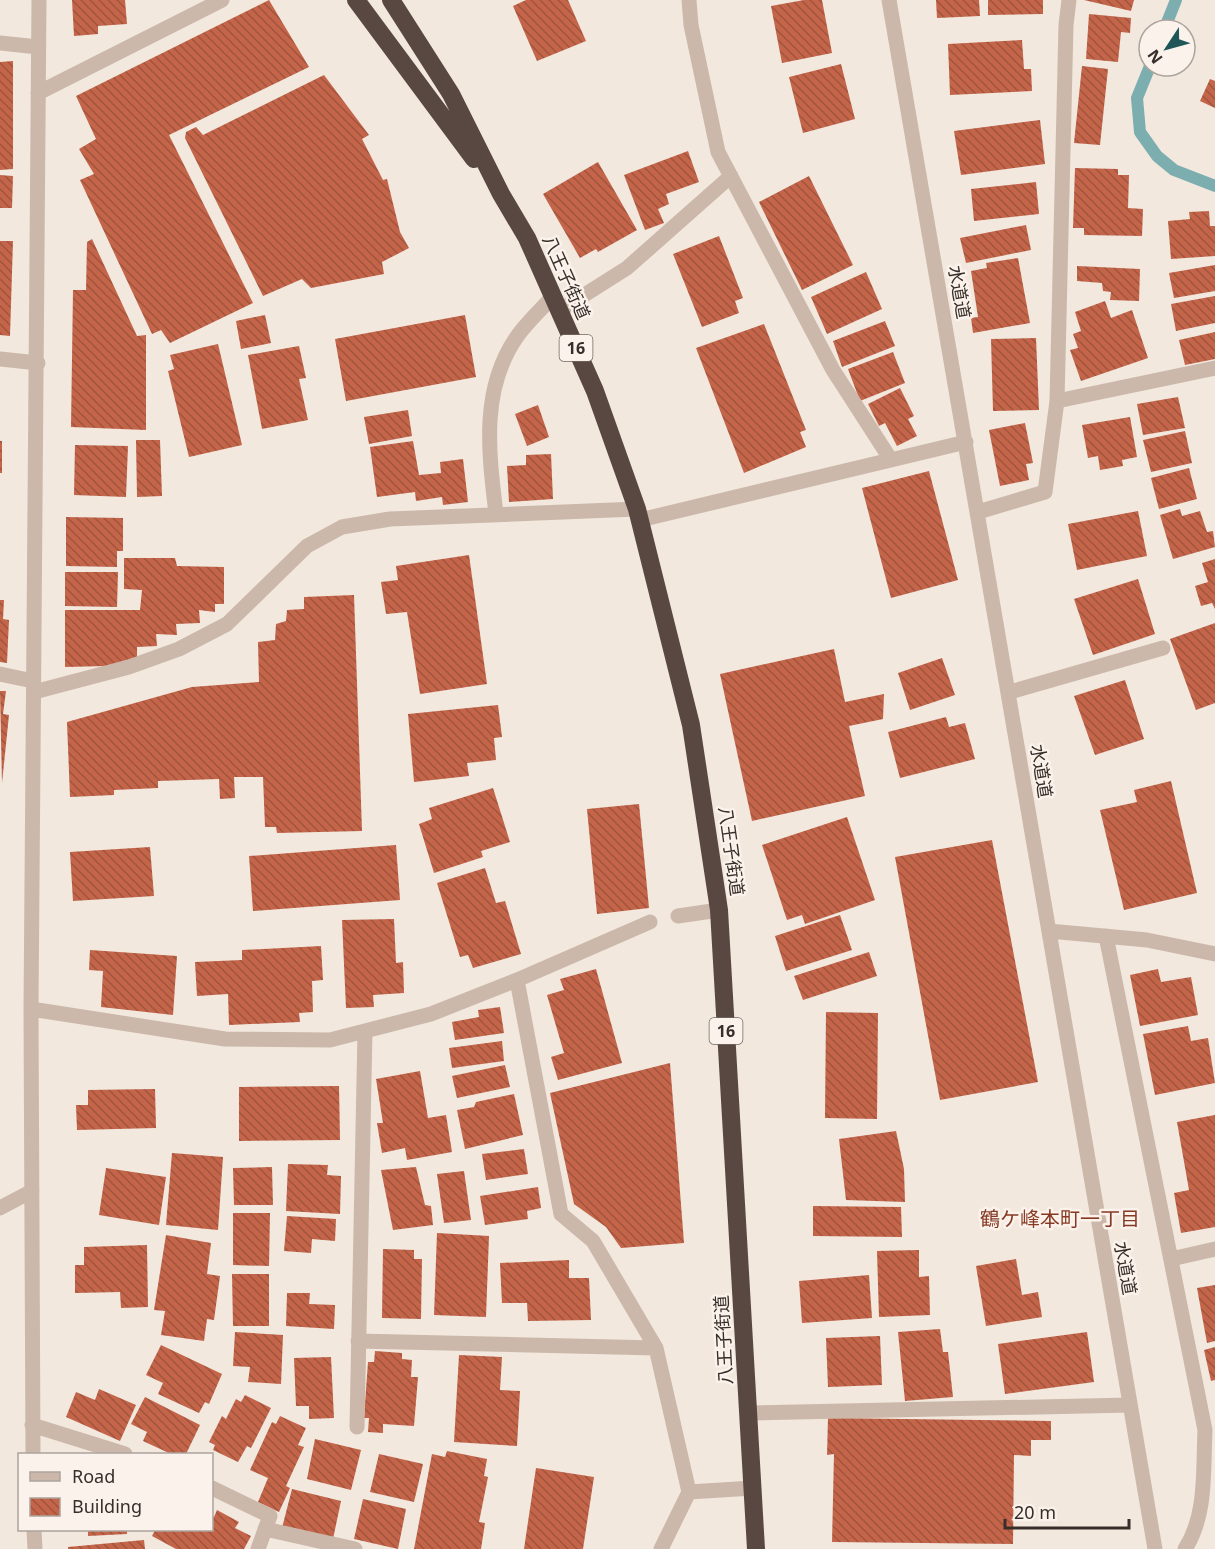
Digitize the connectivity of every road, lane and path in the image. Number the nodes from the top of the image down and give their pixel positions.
1 (39, 0) edge
2 (222, 0) edge
3 (356, 0) edge
4 (391, 0) edge
5 (689, 0) edge
6 (889, 0) edge
7 (1069, 0) edge
8 (0, 43) edge
9 (38, 47) junction
10 (38, 93) junction
11 (731, 176) junction
12 (501, 194) junction
13 (556, 303) junction
14 (0, 359) edge
15 (38, 363) junction
16 (1215, 368) edge
17 (1057, 401) junction
18 (966, 442) junction
19 (891, 460) junction
20 (978, 512) junction
21 (496, 514) junction
22 (639, 515) junction
23 (1163, 648) dead end
24 (0, 674) edge
25 (33, 686) junction
26 (1010, 692) junction
27 (719, 910) junction
28 (678, 916) dead end
29 (650, 922) dead end
30 (1049, 931) junction
31 (1106, 936) junction
32 (1215, 954) edge
33 (518, 980) junction
34 (31, 1009) junction
35 (365, 1031) junction
36 (32, 1191) junction
37 (0, 1208) edge
38 (1215, 1249) edge
39 (1171, 1258) junction
40 (358, 1341) junction
41 (656, 1348) junction
42 (1130, 1405) junction
43 (749, 1413) junction
44 (32, 1425) junction
45 (357, 1427) dead end
46 (1210, 1437) edge
47 (33, 1453) edge
48 (119, 1453) edge
49 (213, 1488) edge
50 (753, 1488) junction
51 (689, 1492) junction
52 (266, 1529) junction
53 (34, 1531) edge
54 (35, 1549) edge
55 (258, 1549) edge
56 (355, 1549) edge
57 (661, 1549) edge
58 (756, 1549) edge
59 (1155, 1549) edge
60 (1185, 1549) edge

1 - 9 street
2 - 10 street
3 - 12 highway, 八王子街道 / 16
4 - 12 highway, 八王子街道 / 16
5 - 11 street
6 - 18 street, 水道道
7 - 17 street
8 - 9 street
9 - 10 street
10 - 15 street
11 - 13 street
11 - 19 street
12 - 13 highway, 八王子街道 / 16
13 - 21 street
13 - 22 highway, 八王子街道 / 16
14 - 15 street
15 - 25 street
16 - 17 street
17 - 20 street
18 - 19 street
18 - 20 street, 水道道
19 - 22 street
20 - 26 street, 水道道
21 - 22 street
21 - 25 street
22 - 27 highway, 八王子街道 / 16
23 - 26 street
24 - 25 street
25 - 34 street
26 - 30 street, 水道道
27 - 28 street
27 - 43 highway, 八王子街道 / 16
29 - 33 street
30 - 31 street
30 - 42 street, 水道道
31 - 32 street
31 - 39 street
33 - 35 street
33 - 41 street
34 - 35 street
34 - 36 street
35 - 40 street
36 - 37 street
36 - 44 street
38 - 39 street
39 - 46 street
40 - 41 street
40 - 45 street
41 - 51 street
42 - 43 street
42 - 59 street, 水道道
43 - 50 highway, 八王子街道 / 16
44 - 47 street
44 - 48 street
46 - 60 street
49 - 52 street
50 - 51 street
50 - 58 highway, 八王子街道 / 16
51 - 57 street
52 - 55 street
52 - 56 street
53 - 54 street

